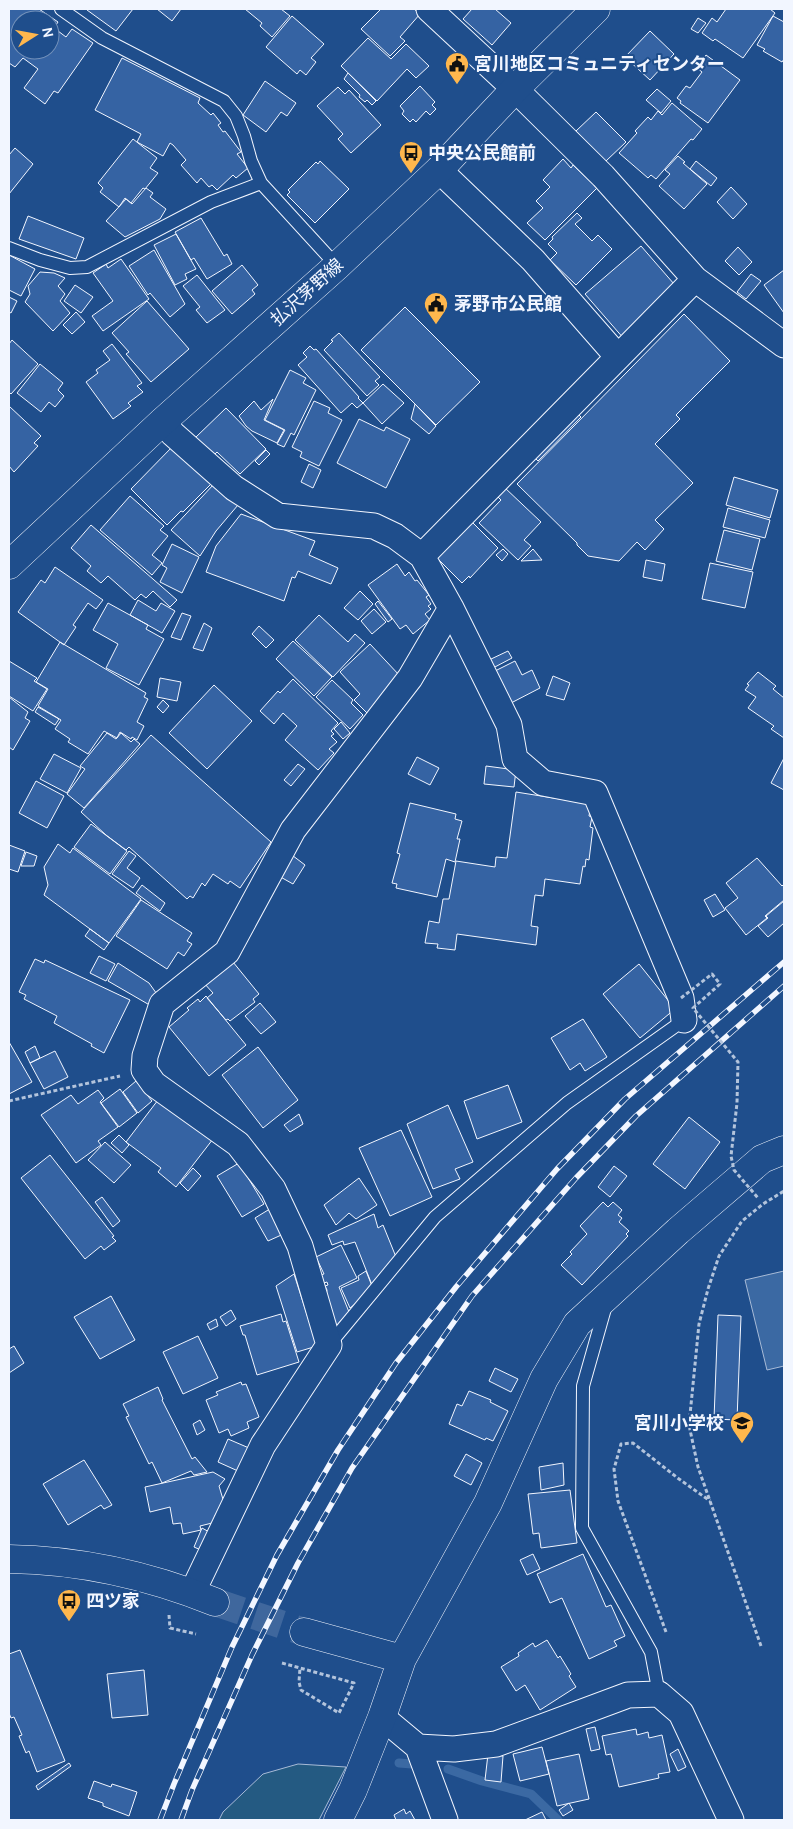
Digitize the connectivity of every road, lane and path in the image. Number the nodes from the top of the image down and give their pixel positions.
1 (61, 9) edge
2 (429, 9) edge
3 (596, 9) edge
4 (515, 89) junction
5 (439, 170) junction
6 (261, 183) junction
7 (9, 248) edge
8 (336, 266) junction
9 (695, 279) junction
10 (784, 345) edge
11 (618, 357) junction
12 (162, 422) junction
13 (422, 556) junction
14 (9, 565) edge
15 (451, 608) junction
16 (683, 1009) junction
17 (144, 1070) junction
18 (9, 1101) edge
19 (784, 1150) edge
20 (784, 1191) edge
21 (762, 1204) junction
22 (609, 1295) junction
23 (329, 1346) junction
24 (711, 1502) junction
25 (9, 1559) edge
26 (204, 1597) joint
27 (169, 1612) dead end
28 (304, 1632) tunnel mouth
29 (196, 1634) dead end
30 (667, 1635) dead end
31 (761, 1646) dead end
32 (402, 1659) junction
33 (282, 1663) dead end
34 (300, 1668) junction
35 (659, 1694) junction
36 (382, 1718) junction
37 (418, 1746) junction
38 (338, 1820) edge
39 (445, 1820) edge
40 (731, 1820) edge

1 - 6 lane
2 - 4 street
3 - 4 street, 払沢茅野線
4 - 5 street, 払沢茅野線
4 - 9 street
5 - 8 street, 払沢茅野線
5 - 11 street
6 - 7 lane
6 - 8 lane
8 - 12 street, 払沢茅野線
9 - 10 street
9 - 11 street
11 - 13 street
12 - 13 street
12 - 14 street, 払沢茅野線
13 - 15 street
15 - 16 street
15 - 17 street
16 - 21 path, bridge
16 - 23 lane
17 - 18 path
17 - 23 street
19 - 22 street
20 - 21 path
21 - 24 path
22 - 32 street
22 - 35 lane
23 - 26 street
24 - 30 path
24 - 31 path
25 - 26 street
27 - 29 path
28 - 32 street
32 - 36 street
33 - 34 path
34 - 34 path
35 - 37 street
35 - 40 street
36 - 37 street
36 - 38 street
37 - 39 street

